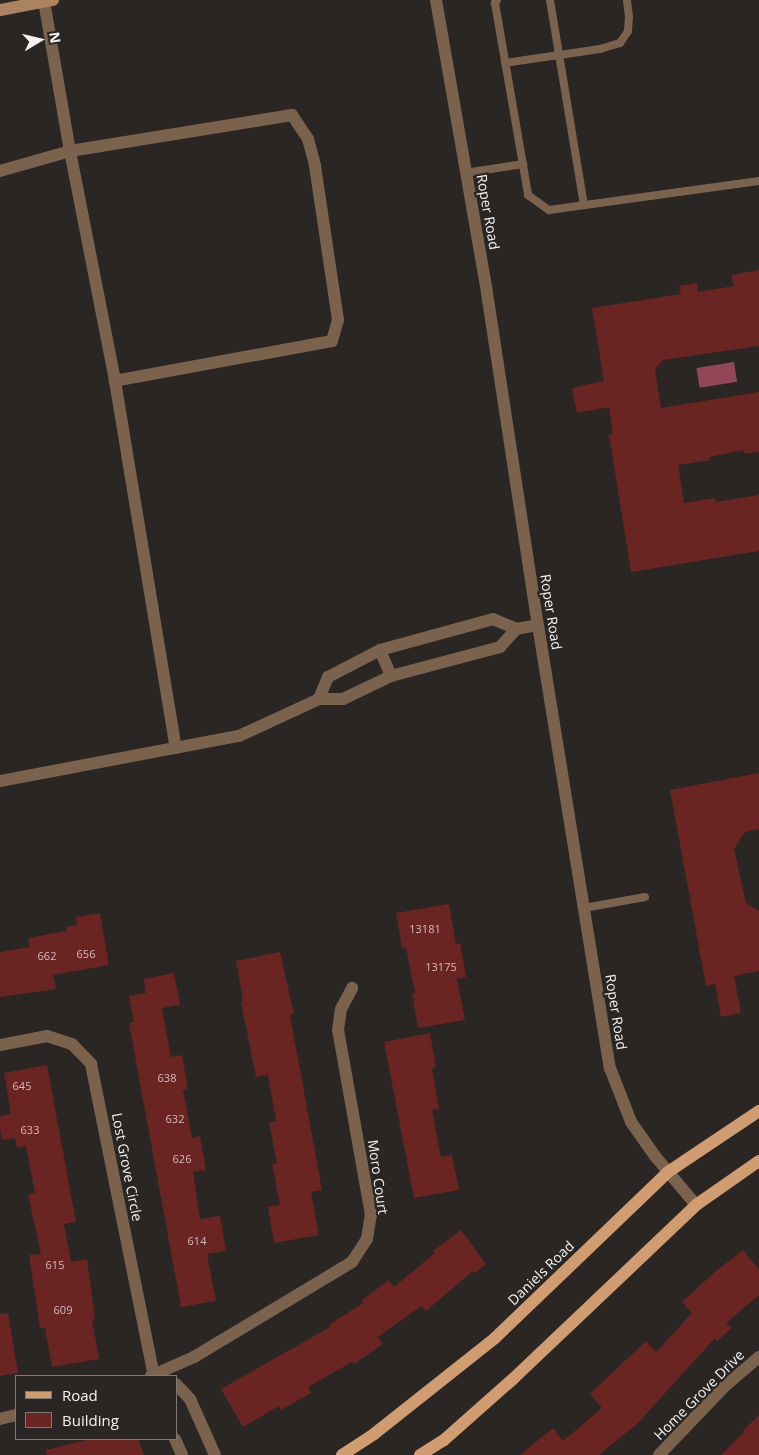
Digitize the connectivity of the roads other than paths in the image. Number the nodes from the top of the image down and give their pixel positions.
1 (436, 0) edge
2 (497, 0) edge
3 (550, 0) edge
4 (626, 0) edge
5 (49, 1) edge
6 (0, 10) edge
7 (559, 56) junction
8 (505, 63) junction
9 (70, 151) junction
10 (523, 164) junction
11 (0, 171) edge
12 (466, 173) junction
13 (759, 181) edge
14 (584, 206) junction
15 (115, 381) junction
16 (538, 625) junction
17 (516, 629) junction
18 (380, 650) junction
19 (392, 676) junction
20 (319, 699) junction
21 (176, 748) junction
22 (0, 781) edge
23 (645, 897) dead end
24 (584, 908) junction
25 (352, 988) dead end
26 (0, 1044) edge
27 (759, 1111) edge
28 (759, 1161) edge
29 (668, 1172) junction
30 (696, 1205) junction
31 (759, 1357) edge
32 (154, 1375) edge
33 (156, 1375) edge
34 (178, 1386) edge
35 (15, 1415) edge
36 (0, 1419) edge
37 (175, 1440) edge
38 (182, 1455) edge
39 (215, 1455) edge
40 (342, 1455) edge
41 (420, 1455) edge
42 (659, 1455) edge

1 - 12 street, Roper Road
2 - 8 lane
3 - 7 lane
4 - 7 lane
5 - 6 main road
5 - 9 street
7 - 8 lane
7 - 14 lane
8 - 10 lane
9 - 11 street
9 - 15 street
9 - 15 street
10 - 12 lane
10 - 14 lane
12 - 16 street, Roper Road
13 - 14 lane
15 - 21 street
16 - 17 street
16 - 24 street, Roper Road
17 - 18 street
17 - 19 street
18 - 19 street
18 - 20 street
19 - 20 street
20 - 21 street
21 - 22 street
23 - 24 lane
24 - 29 street, Roper Road
25 - 33 street, Moro Court
26 - 32 street, Lost Grove Circle
27 - 29 main road, Daniels Road
28 - 30 main road
29 - 30 street, Roper Road
29 - 40 main road, Daniels Road
30 - 41 main road
31 - 42 street, Home Grove Drive
34 - 39 street
35 - 36 street
37 - 38 street

